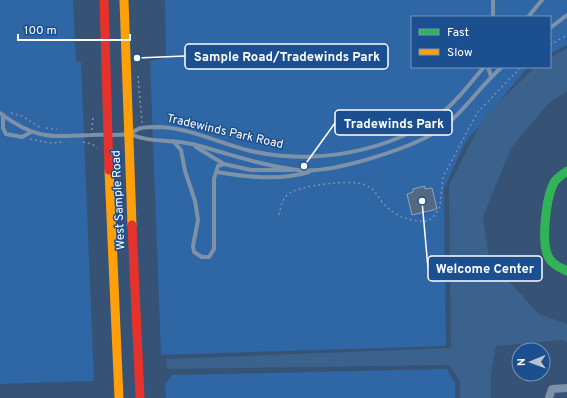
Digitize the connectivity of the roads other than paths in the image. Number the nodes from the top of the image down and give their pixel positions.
1 (104, 0) edge
2 (124, 0) edge
3 (493, 0) edge
4 (542, 0) edge
5 (567, 15) edge
6 (493, 16) edge
7 (529, 16) edge
8 (551, 27) edge
9 (483, 68) edge
10 (488, 68) edge
11 (501, 68) edge
12 (491, 76) junction
13 (1, 114) edge
14 (31, 132) junction
15 (108, 134) junction
16 (128, 134) junction
17 (173, 140) junction
18 (192, 144) junction
19 (273, 156) junction
20 (224, 164) junction
21 (272, 165) junction
22 (318, 169) junction
23 (299, 170) junction
24 (567, 171) edge
25 (217, 172) junction
26 (567, 272) edge
27 (567, 388) edge
28 (119, 398) edge
29 (140, 398) edge
30 (549, 398) edge

1 - 15 main road, West Sample Road
2 - 16 main road, West Sample Road
3 - 6 lane
4 - 7 lane
5 - 8 lane
9 - 19 lane, Tradewinds Park Road
10 - 12 lane
11 - 12 lane, Tradewinds Park Road
12 - 22 lane, Tradewinds Park Road
13 - 14 lane
13 - 14 lane
14 - 15 lane
15 - 16 lane
15 - 28 main road, West Sample Road
16 - 17 lane, Tradewinds Park Road
16 - 19 lane, Tradewinds Park Road
16 - 29 main road, West Sample Road
17 - 18 lane, Tradewinds Park Road
17 - 25 lane
18 - 20 lane, Tradewinds Park Road
18 - 21 lane, Tradewinds Park Road
19 - 21 lane
20 - 23 lane, Tradewinds Park Road
20 - 25 lane
21 - 23 lane, Tradewinds Park Road
22 - 23 lane, Tradewinds Park Road
22 - 25 lane
24 - 26 main road
27 - 30 street

